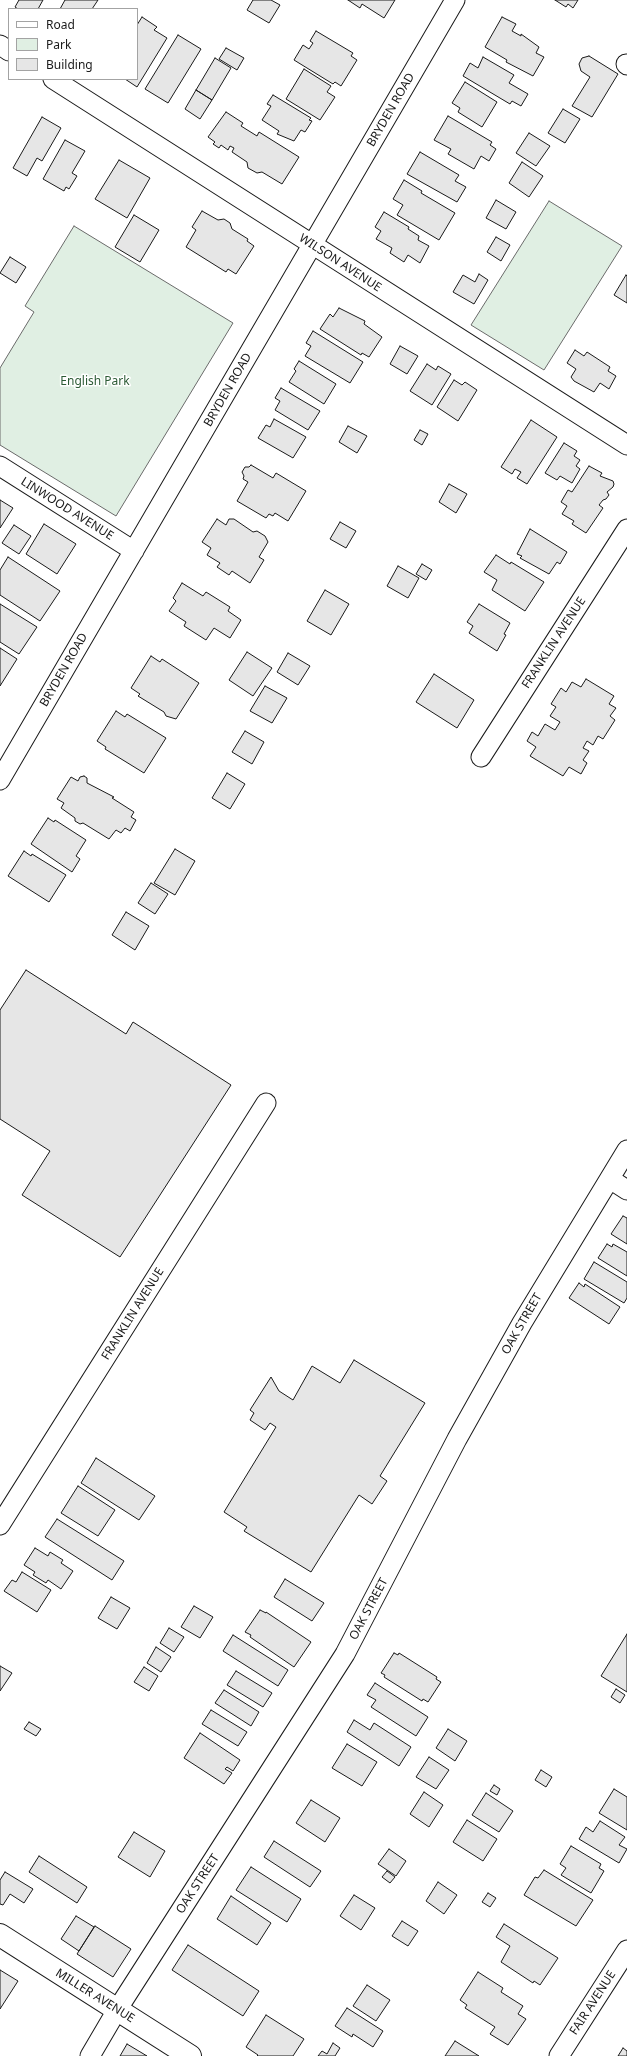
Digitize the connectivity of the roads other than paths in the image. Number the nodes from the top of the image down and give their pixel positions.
1 (455, 0) edge
2 (55, 80) edge
3 (312, 245) junction
4 (627, 445) edge
5 (0, 466) edge
6 (627, 529) edge
7 (134, 551) junction
8 (481, 757) dead end
9 (2, 774) edge
10 (266, 1103) dead end
11 (627, 1150) edge
12 (610, 1179) junction
13 (627, 1190) edge
14 (0, 1525) edge
15 (0, 1935) edge
16 (627, 1950) edge
17 (117, 2010) junction
18 (90, 2056) edge
19 (190, 2056) edge
20 (559, 2056) edge

1 - 3 street, BRYDEN ROAD
2 - 3 street, WILSON AVENUE
3 - 4 street, WILSON AVENUE
3 - 7 street, BRYDEN ROAD
5 - 7 street, LINWOOD AVENUE
6 - 8 street, FRANKLIN AVENUE
7 - 9 street, BRYDEN ROAD
10 - 14 street, FRANKLIN AVENUE
11 - 12 street, OAK STREET
12 - 13 street
12 - 17 street, OAK STREET
15 - 17 street, MILLER AVENUE
16 - 20 street, FAIR AVENUE
17 - 18 street, OAK STREET
17 - 19 street, MILLER AVENUE

